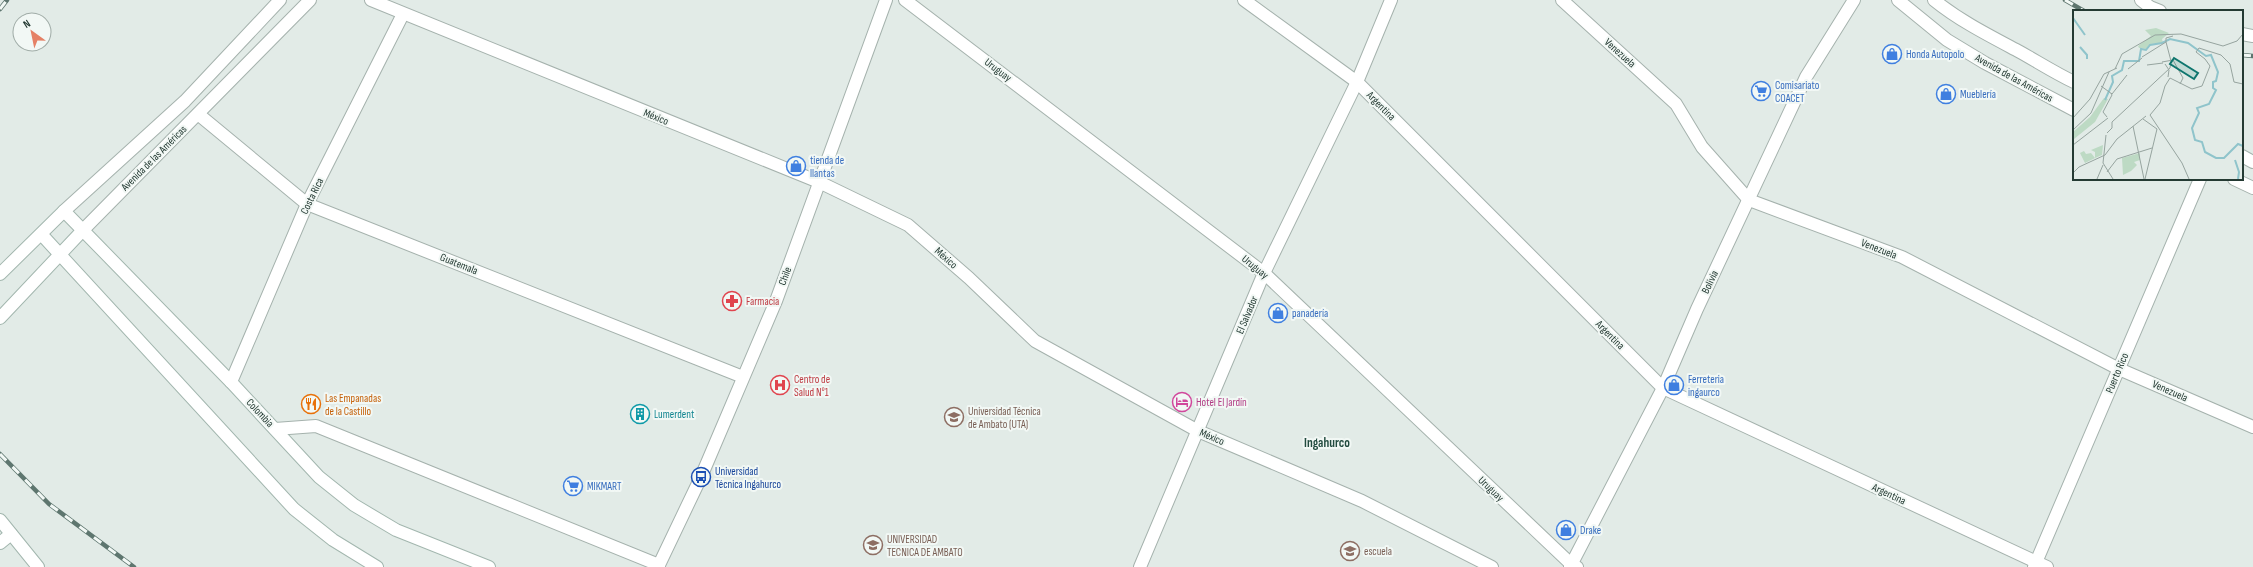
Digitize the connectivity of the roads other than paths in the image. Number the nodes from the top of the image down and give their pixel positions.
1 (280, 0) edge
2 (310, 0) edge
3 (371, 0) edge
4 (886, 0) edge
5 (905, 0) edge
6 (1244, 0) edge
7 (1391, 0) edge
8 (1562, 0) edge
9 (1854, 0) edge
10 (1898, 0) edge
11 (1934, 0) edge
12 (2141, 0) edge
13 (2158, 10) edge
14 (403, 14) junction
15 (2243, 34) edge
16 (2253, 36) edge
17 (1357, 82) junction
18 (2073, 82) edge
19 (2073, 109) edge
20 (198, 114) junction
21 (2243, 157) edge
22 (2253, 162) edge
23 (2200, 180) edge
24 (2236, 180) edge
25 (818, 182) junction
26 (2253, 188) edge
27 (1749, 200) junction
28 (307, 204) junction
29 (64, 212) junction
30 (83, 230) junction
31 (42, 235) junction
32 (59, 255) junction
33 (1264, 273) junction
34 (0, 274) edge
35 (2, 316) edge
36 (2119, 369) junction
37 (743, 377) junction
38 (231, 382) junction
39 (1663, 388) junction
40 (2253, 427) edge
41 (275, 429) junction
42 (1198, 431) junction
43 (0, 520) edge
44 (11, 534) junction
45 (0, 543) edge
46 (2039, 565) edge
47 (659, 566) edge
48 (1573, 566) edge
49 (38, 567) edge
50 (377, 567) edge
51 (489, 567) edge
52 (1140, 567) edge
53 (1492, 567) edge

1 - 29 street, Avenida de las Américas
2 - 20 street, Avenida de las Américas
3 - 14 street, México
4 - 25 street, Chile
5 - 33 street, Uruguay
6 - 17 street, Argentina
7 - 17 street, El Salvador
8 - 27 street, Venezuela
9 - 27 street, Bolivia
10 - 19 street, Avenida de las Américas
11 - 18 street
12 - 13 street
14 - 25 street, México
14 - 28 street, Costa Rica
15 - 16 street
17 - 33 street, El Salvador
17 - 39 street, Argentina
20 - 28 street, Guatemala
20 - 30 street, Avenida de las Américas
21 - 22 street
23 - 36 street, Puerto Rico
24 - 26 street
25 - 37 street, Chile
25 - 42 street, México
27 - 36 street, Venezuela
27 - 39 street, Bolivia
28 - 37 street, Guatemala
28 - 38 street, Costa Rica
29 - 30 street, Colombia
29 - 31 street, Avenida de las Américas
30 - 32 street, Avenida de las Américas
30 - 38 street, Colombia
31 - 32 street
31 - 34 street, Avenida de las Américas
32 - 35 street, Avenida de las Américas
32 - 50 street
33 - 42 street, El Salvador
33 - 48 street, Uruguay
36 - 40 street, Venezuela
36 - 46 street, Puerto Rico
37 - 47 street, Chile
38 - 41 street, Colombia
39 - 46 street, Argentina
39 - 48 street, Bolivia
41 - 47 street
41 - 51 street, Colombia
42 - 52 street, El Salvador
42 - 53 street, México
43 - 44 street
44 - 45 street
44 - 49 street

